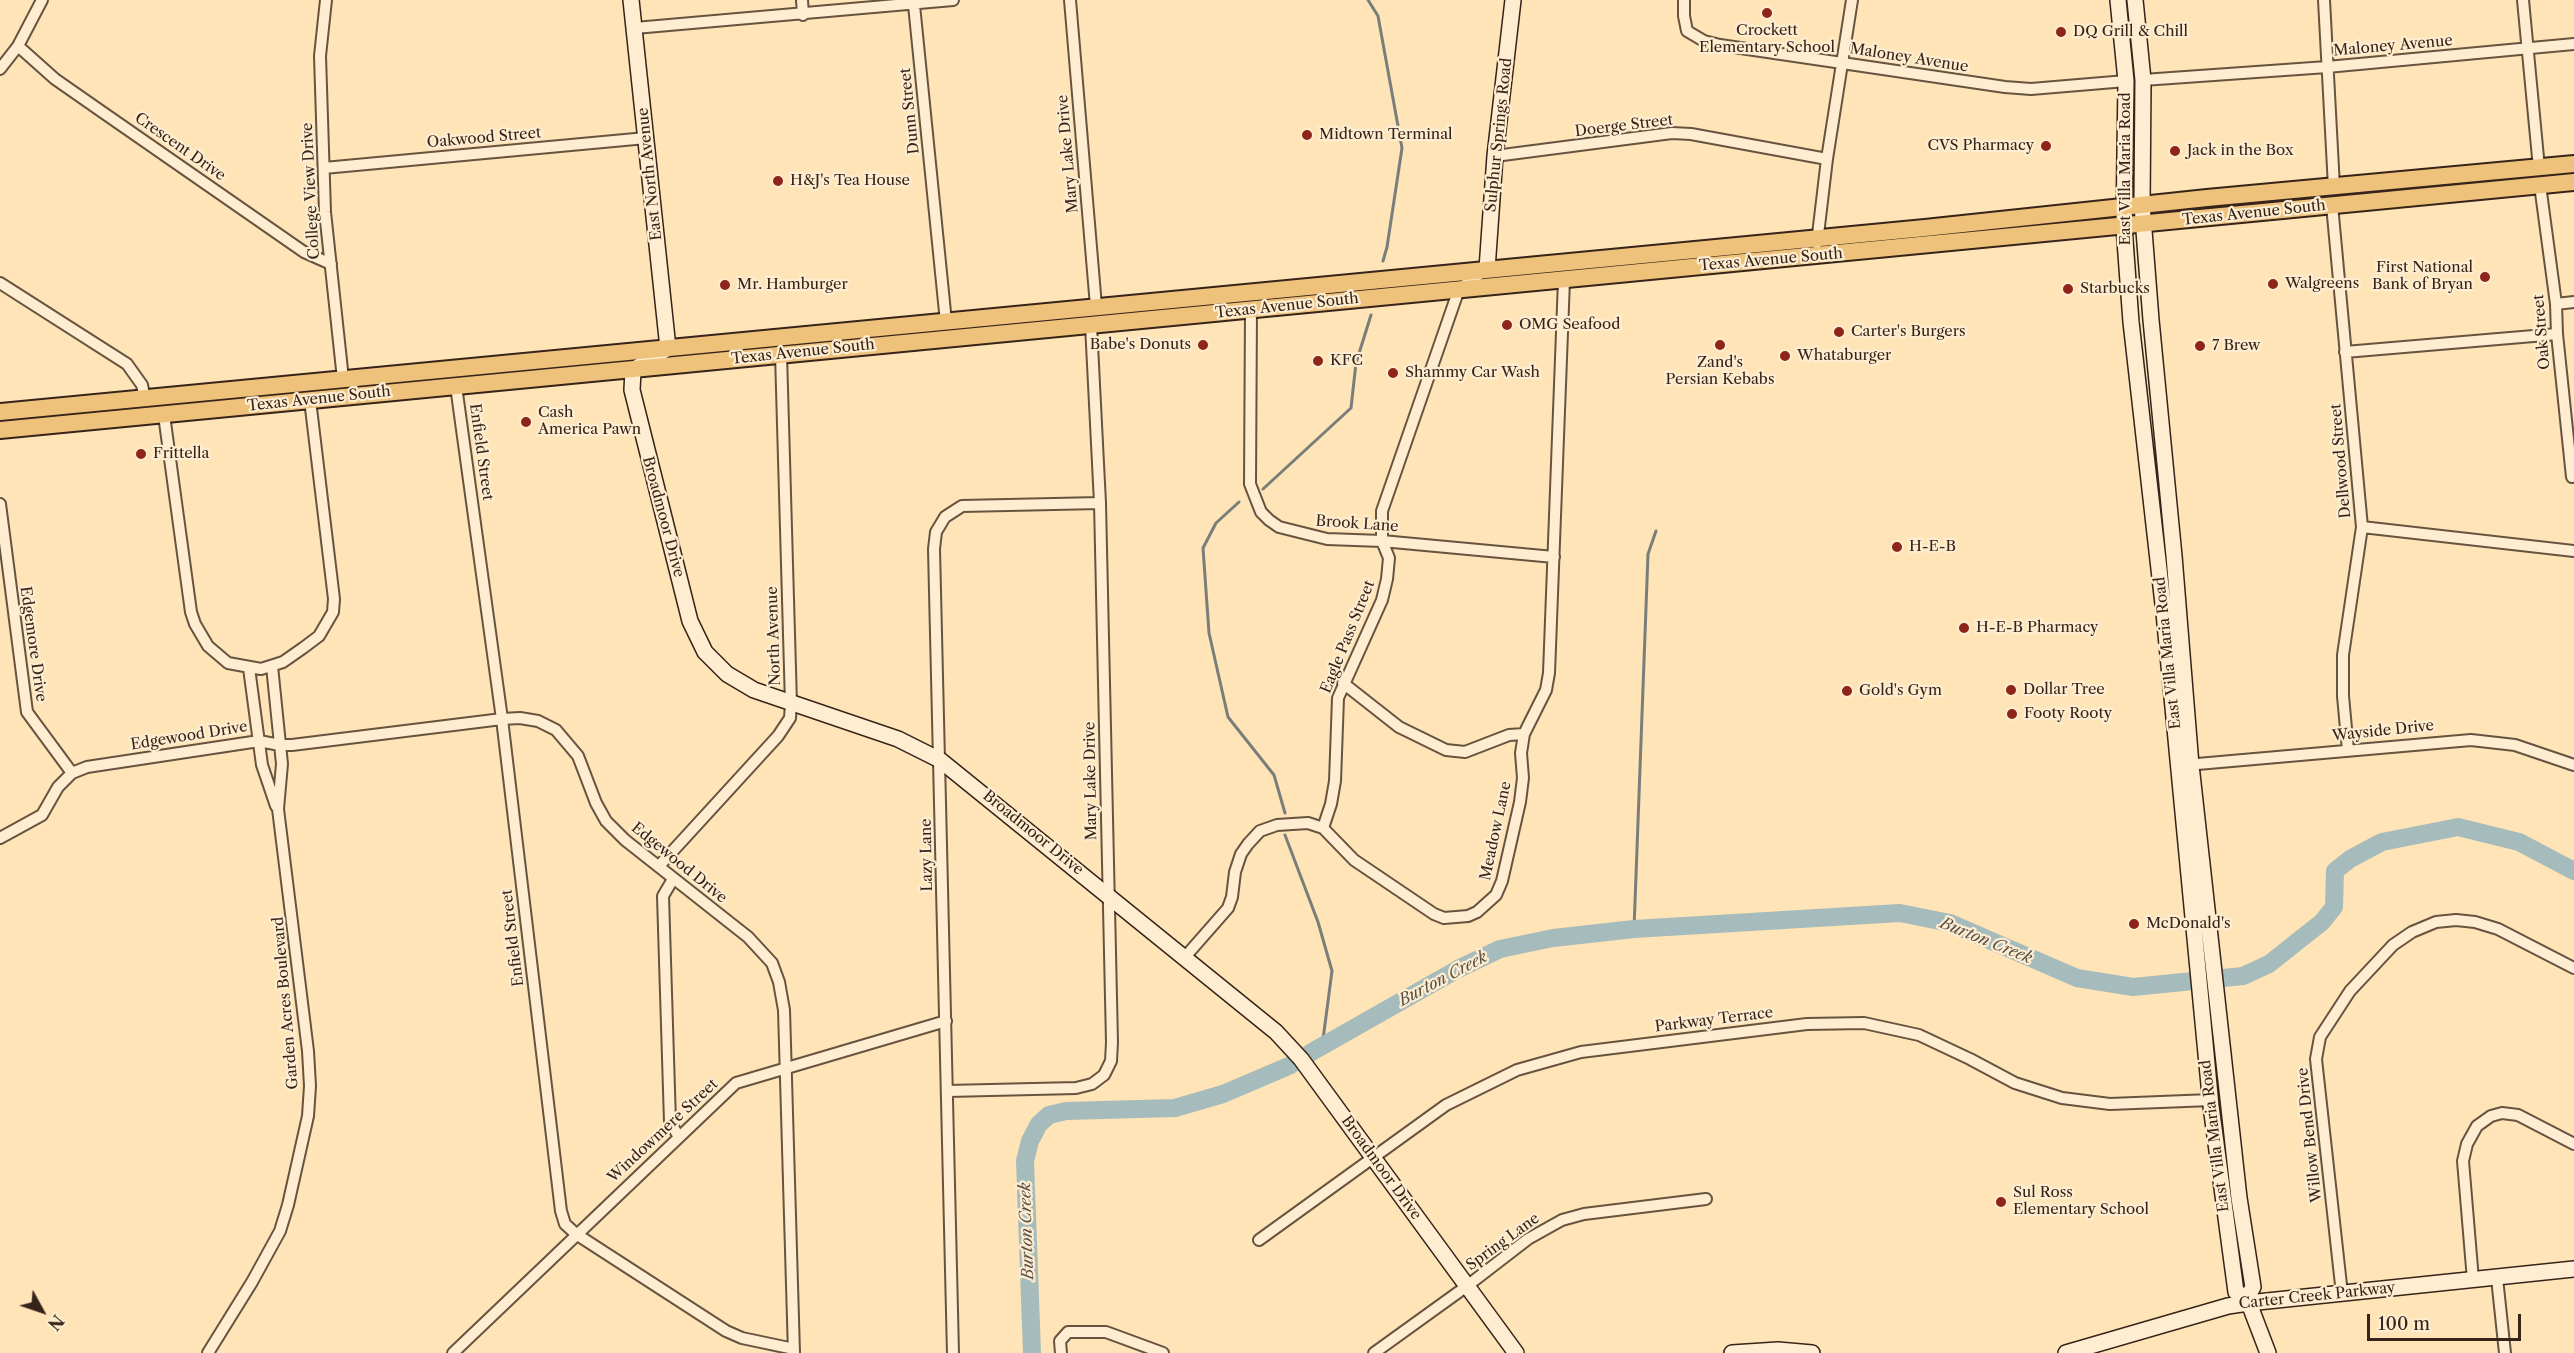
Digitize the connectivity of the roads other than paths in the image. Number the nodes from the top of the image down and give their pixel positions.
1 (31, 0) edge
2 (42, 0) edge
3 (326, 0) edge
4 (631, 0) edge
5 (802, 0) edge
6 (953, 0) edge
7 (1070, 0) edge
8 (1514, 0) edge
9 (1684, 0) edge
10 (1852, 0) edge
11 (2118, 0) edge
12 (2135, 0) edge
13 (2324, 0) edge
14 (2523, 0) edge
15 (914, 5) junction
16 (803, 15) junction
17 (29, 23) junction
18 (635, 28) junction
19 (2574, 44) edge
20 (18, 46) junction
21 (2527, 49) junction
22 (1841, 63) junction
23 (2327, 67) junction
24 (0, 69) edge
25 (2143, 80) junction
26 (2126, 81) junction
27 (646, 138) junction
28 (1495, 156) junction
29 (1827, 159) junction
30 (2574, 164) edge
31 (324, 168) junction
32 (2539, 168) junction
33 (2574, 182) edge
34 (2540, 185) junction
35 (2334, 187) junction
36 (2142, 205) junction
37 (2332, 205) junction
38 (2123, 206) junction
39 (2143, 225) junction
40 (2124, 227) junction
41 (1817, 238) junction
42 (1815, 257) junction
43 (331, 264) junction
44 (1487, 269) junction
45 (1564, 279) junction
46 (0, 283) edge
47 (1459, 289) junction
48 (2574, 302) edge
49 (2556, 304) junction
50 (1096, 306) junction
51 (1251, 310) junction
52 (946, 322) junction
53 (1091, 325) junction
54 (2557, 334) junction
55 (972, 336) junction
56 (668, 348) junction
57 (2345, 352) junction
58 (781, 354) junction
59 (633, 370) junction
60 (343, 379) junction
61 (272, 386) junction
62 (456, 386) junction
63 (145, 399) junction
64 (310, 400) junction
65 (0, 412) edge
66 (164, 415) junction
67 (0, 430) edge
68 (2572, 477) dead end
69 (1100, 503) junction
70 (0, 504) edge
71 (2362, 527) junction
72 (1382, 541) junction
73 (2574, 551) edge
74 (1554, 556) junction
75 (292, 658) junction
76 (266, 667) junction
77 (249, 668) junction
78 (1343, 683) junction
79 (274, 690) junction
80 (791, 704) junction
81 (502, 719) junction
82 (1524, 734) junction
83 (259, 741) junction
84 (280, 746) junction
85 (2348, 750) junction
86 (940, 760) junction
87 (2574, 765) edge
88 (2185, 766) junction
89 (72, 773) junction
90 (278, 809) junction
91 (1323, 828) junction
92 (0, 838) edge
93 (659, 866) junction
94 (673, 879) junction
95 (1109, 895) junction
96 (1185, 957) junction
97 (2574, 968) edge
98 (946, 1021) junction
99 (786, 1068) junction
100 (948, 1091) junction
101 (2211, 1100) junction
102 (679, 1137) junction
103 (2574, 1144) edge
104 (1372, 1157) junction
105 (1706, 1199) dead end
106 (576, 1234) junction
107 (1259, 1240) dead end
108 (2574, 1269) edge
109 (2497, 1278) junction
110 (2473, 1280) junction
111 (1467, 1286) junction
112 (2342, 1294) junction
113 (2247, 1300) junction
114 (461, 1351) edge
115 (794, 1351) edge
116 (208, 1353) edge
117 (953, 1353) edge
118 (1061, 1353) edge
119 (1163, 1353) edge
120 (1374, 1353) edge
121 (1516, 1353) edge
122 (1732, 1353) edge
123 (1812, 1353) edge
124 (2066, 1353) edge
125 (2268, 1353) edge
126 (2505, 1353) edge

1 - 17 street
2 - 17 street
3 - 31 street, College View Drive
4 - 18 main road, East North Avenue
5 - 16 street
6 - 15 street
7 - 50 street, Mary Lake Drive
8 - 28 main road, Sulphur Springs Road
9 - 22 street, Maloney Avenue
10 - 22 street
11 - 26 main road, East Villa Maria Road
12 - 25 main road, East Villa Maria Road
13 - 23 street
14 - 21 street
15 - 16 street
15 - 52 street, Dunn Street
16 - 18 street
17 - 20 street
18 - 27 main road, East North Avenue
19 - 21 street, Maloney Avenue
20 - 24 street
20 - 43 street, Crescent Drive
21 - 23 street, Maloney Avenue
21 - 32 street
22 - 26 street, Maloney Avenue
22 - 29 street
23 - 25 street, Maloney Avenue
23 - 35 street
25 - 36 main road, East Villa Maria Road
26 - 38 main road, East Villa Maria Road
27 - 31 street, Oakwood Street
27 - 56 main road, East North Avenue
28 - 29 street, Doerge Street
28 - 44 main road, Sulphur Springs Road
29 - 41 street
30 - 32 main road, Texas Avenue South
31 - 43 street, College View Drive
32 - 35 main road, Texas Avenue South
33 - 34 main road, Texas Avenue South
34 - 37 main road, Texas Avenue South
34 - 49 street, Oak Street
35 - 36 main road, Texas Avenue South
36 - 38 main road, Texas Avenue South
36 - 39 main road, East Villa Maria Road
37 - 39 main road, Texas Avenue South
37 - 57 street, Dellwood Street
38 - 40 main road, East Villa Maria Road
38 - 41 main road, Texas Avenue South
39 - 40 main road, Texas Avenue South
39 - 88 main road, East Villa Maria Road
40 - 42 main road, Texas Avenue South
40 - 88 main road, East Villa Maria Road
41 - 42 street
41 - 44 main road, Texas Avenue South
42 - 45 main road, Texas Avenue South
43 - 60 street, College View Drive
44 - 47 street
44 - 50 main road, Texas Avenue South
45 - 47 main road, Texas Avenue South
45 - 74 street, Meadow Lane
46 - 63 street
47 - 51 main road, Texas Avenue South
47 - 72 street, Eagle Pass Street
48 - 49 street
49 - 54 street, Oak Street
50 - 52 main road, Texas Avenue South
50 - 55 main road
51 - 53 main road, Texas Avenue South
51 - 72 street, Brook Lane
52 - 56 main road, Texas Avenue South
53 - 55 main road, Texas Avenue South
53 - 69 street, Mary Lake Drive
54 - 57 street
54 - 68 street, Oak Street
55 - 58 main road, Texas Avenue South
56 - 59 main road
56 - 60 main road, Texas Avenue South
57 - 71 street, Dellwood Street
58 - 59 main road, Texas Avenue South
58 - 80 street, North Avenue
59 - 62 main road, Texas Avenue South
59 - 80 main road, Broadmoor Drive
60 - 61 main road, Texas Avenue South
61 - 63 main road, Texas Avenue South
61 - 66 main road
62 - 64 main road, Texas Avenue South
62 - 81 street, Enfield Street
63 - 65 main road, Texas Avenue South
64 - 66 main road, Texas Avenue South
64 - 75 street
66 - 67 main road, Texas Avenue South
66 - 77 street
69 - 86 street, Lazy Lane
69 - 95 street, Mary Lake Drive
70 - 89 street, Edgemore Drive
71 - 73 street
71 - 85 street, Dellwood Street
72 - 74 street, Brook Lane
72 - 78 street, Eagle Pass Street
74 - 82 street, Meadow Lane
75 - 76 street
75 - 79 street
76 - 77 street
76 - 79 street, Garden Acres Boulevard
77 - 83 street, Garden Acres Boulevard
78 - 82 street
78 - 91 street, Eagle Pass Street
79 - 84 street, Garden Acres Boulevard
80 - 86 main road, Broadmoor Drive
80 - 93 street, North Avenue
81 - 84 street, Edgewood Drive
81 - 93 street, Edgewood Drive
81 - 106 street, Enfield Street
82 - 91 street, Meadow Lane
83 - 84 street, Edgewood Drive
83 - 89 street, Edgewood Drive
83 - 90 street, Garden Acres Boulevard
84 - 90 street, Garden Acres Boulevard
85 - 87 street, Wayside Drive
85 - 88 street, Wayside Drive
86 - 95 main road, Broadmoor Drive
86 - 98 street, Lazy Lane
88 - 101 main road, East Villa Maria Road
88 - 113 main road, East Villa Maria Road
89 - 92 street
90 - 116 street, Garden Acres Boulevard
91 - 96 street
93 - 94 street, Edgewood Drive
94 - 99 street, Edgewood Drive
94 - 102 street
95 - 96 main road, Broadmoor Drive
95 - 100 street, Mary Lake Drive
96 - 104 main road, Broadmoor Drive
97 - 112 street, Willow Bend Drive
98 - 99 street, Windowmere Street
98 - 100 street, Lazy Lane
99 - 102 street, Windowmere Street
99 - 115 street, Edgewood Drive
100 - 117 street, Lazy Lane
101 - 104 street, Parkway Terrace
101 - 113 main road, East Villa Maria Road
102 - 106 street, Windowmere Street
103 - 110 street
104 - 107 street, Parkway Terrace
104 - 111 main road, Broadmoor Drive
105 - 111 street, Spring Lane
106 - 114 street, Windowmere Street
106 - 115 street, Enfield Street
108 - 109 main road, Carter Creek Parkway
109 - 110 main road, Carter Creek Parkway
109 - 126 street
110 - 112 main road, Carter Creek Parkway
111 - 120 street, Spring Lane
111 - 121 main road, Broadmoor Drive
112 - 113 main road, Carter Creek Parkway
113 - 124 main road, Carter Creek Parkway
113 - 125 main road, East Villa Maria Road
118 - 119 street
122 - 123 main road

